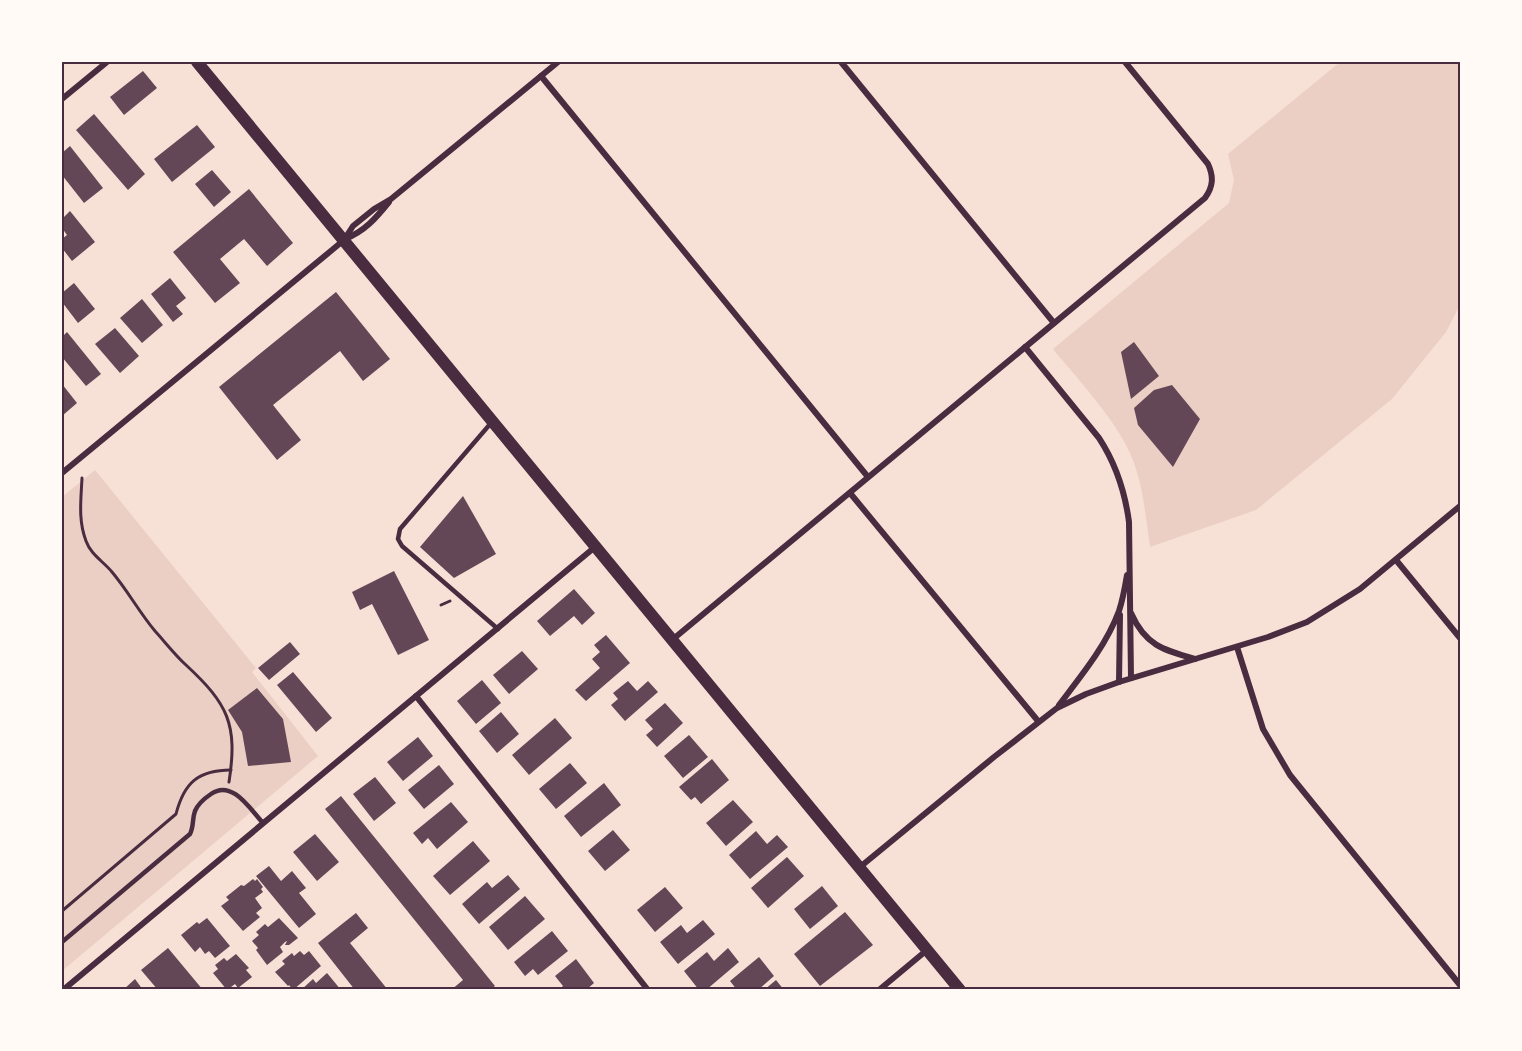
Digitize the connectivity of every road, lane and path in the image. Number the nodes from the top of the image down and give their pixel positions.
1 (108, 62) edge
2 (197, 62) edge
3 (558, 62) edge
4 (841, 62) edge
5 (1125, 62) edge
6 (541, 76) junction
7 (62, 99) edge
8 (344, 240) junction
9 (1054, 323) junction
10 (1025, 347) junction
11 (492, 421) junction
12 (62, 473) edge
13 (868, 477) junction
14 (82, 478) dead end
15 (850, 493) junction
16 (1461, 506) edge
17 (596, 547) junction
18 (1396, 560) junction
19 (1130, 566) junction
20 (1120, 608) junction
21 (1130, 609) junction
22 (498, 629) junction
23 (1461, 638) edge
24 (672, 640) junction
25 (1237, 647) junction
26 (1196, 659) junction
27 (1131, 678) junction
28 (1119, 682) junction
29 (416, 696) junction
30 (1057, 708) junction
31 (1038, 721) junction
32 (231, 770) junction
33 (228, 790) junction
34 (262, 823) junction
35 (860, 867) junction
36 (62, 911) edge
37 (62, 942) edge
38 (927, 949) junction
39 (1461, 985) edge
40 (63, 990) edge
41 (648, 990) edge
42 (879, 990) edge
43 (960, 990) edge

1 - 7 street
2 - 8 main road
3 - 6 street
4 - 9 street
5 - 9 street
6 - 8 street
6 - 13 street
8 - 11 main road
8 - 12 street
9 - 10 street
10 - 13 street
10 - 19 street
11 - 17 main road
11 - 22 lane
13 - 15 street
14 - 32 path
15 - 24 street
15 - 31 street
16 - 18 street
17 - 22 street
17 - 24 main road
18 - 23 street
18 - 25 street
19 - 20 street
19 - 21 street
20 - 28 street
20 - 30 street
21 - 26 street
21 - 27 street
22 - 29 street
24 - 35 main road
25 - 26 street
25 - 39 street
26 - 27 street
27 - 28 street
28 - 30 street
29 - 34 street
29 - 41 street
30 - 31 street
31 - 35 street
32 - 33 path
32 - 36 path
33 - 34 lane
33 - 37 lane
34 - 40 street
35 - 38 main road
38 - 42 street
38 - 43 main road

